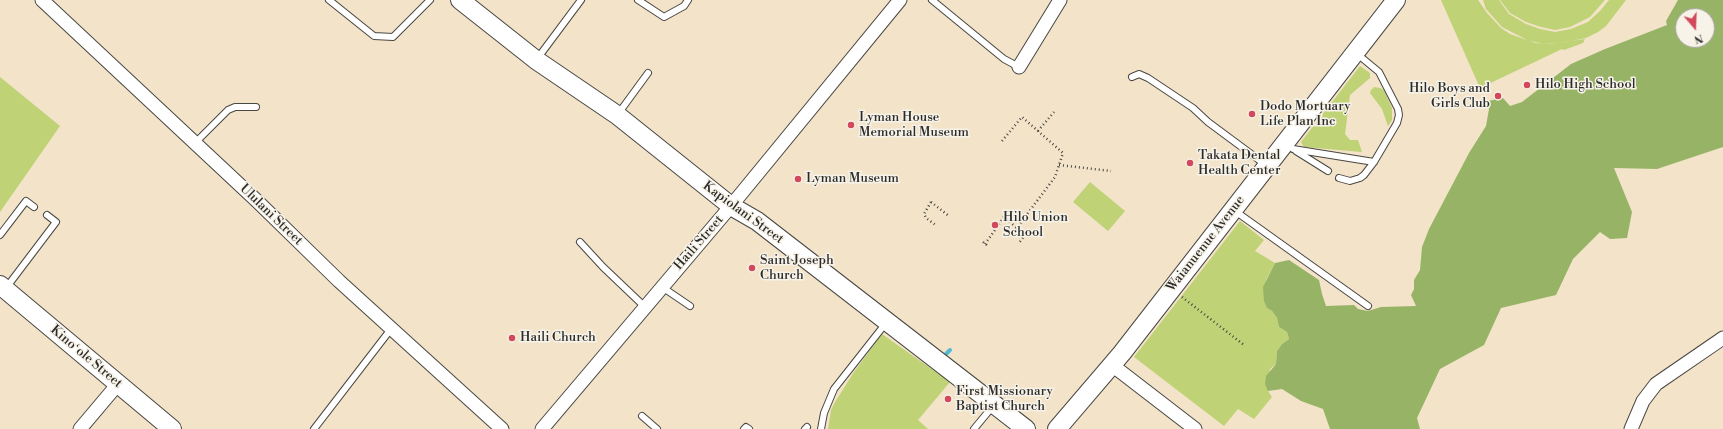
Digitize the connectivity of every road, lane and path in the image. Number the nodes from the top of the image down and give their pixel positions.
1 (42, 0) edge
2 (329, 0) edge
3 (430, 0) edge
4 (460, 0) edge
5 (581, 0) edge
6 (638, 0) edge
7 (688, 0) edge
8 (900, 0) edge
9 (932, 0) edge
10 (1060, 0) edge
11 (1396, 0) edge
12 (1355, 53) junction
13 (536, 60) junction
14 (1019, 67) joint
15 (648, 73) dead end
16 (1132, 77) dead end
17 (256, 107) dead end
18 (1054, 112) dead end
19 (617, 115) junction
20 (1038, 131) junction
21 (1002, 141) dead end
22 (196, 143) junction
23 (1289, 146) junction
24 (1374, 162) junction
25 (1059, 165) junction
26 (1267, 166) junction
27 (1111, 171) dead end
28 (1328, 171) dead end
29 (1339, 178) dead end
30 (731, 206) junction
31 (34, 207) dead end
32 (1232, 209) junction
33 (47, 215) dead end
34 (949, 216) dead end
35 (937, 226) dead end
36 (1016, 229) junction
37 (1013, 233) dead end
38 (0, 235) edge
39 (580, 242) dead end
40 (1019, 242) dead end
41 (988, 246) dead end
42 (3, 287) edge
43 (662, 287) junction
44 (1180, 295) dead end
45 (690, 306) dead end
46 (1368, 306) dead end
47 (644, 307) junction
48 (887, 322) junction
49 (391, 329) junction
50 (1723, 338) edge
51 (1244, 345) dead end
52 (1112, 365) junction
53 (118, 384) junction
54 (994, 404) junction
55 (642, 416) dead end
56 (80, 429) edge
57 (172, 429) edge
58 (314, 429) edge
59 (502, 429) edge
60 (542, 429) edge
61 (657, 429) edge
62 (744, 429) edge
63 (749, 429) edge
64 (821, 429) edge
65 (974, 429) edge
66 (1026, 429) edge
67 (1057, 429) edge
68 (1195, 429) edge
69 (1631, 429) edge

1 - 22 street, Ululani Street
2 - 3 lane
4 - 13 street, Kapiolani Street
5 - 13 lane
6 - 7 lane
8 - 30 street, Haili Street
9 - 14 lane
10 - 14 street
11 - 12 street, Waianuenue Avenue
12 - 23 street, Waianuenue Avenue
12 - 24 lane
13 - 19 street, Kapiolani Street
15 - 19 lane
16 - 26 lane
17 - 22 lane
18 - 20 path
19 - 30 street, Kapiolani Street
20 - 21 path
20 - 25 path
22 - 49 street, Ululani Street
23 - 24 lane
23 - 26 street, Waianuenue Avenue
23 - 28 lane
24 - 29 lane
25 - 27 path
25 - 36 path
26 - 32 street, Waianuenue Avenue
30 - 43 street, Haili Street
30 - 48 street, Kapiolani Street
31 - 38 lane
32 - 46 lane
32 - 52 street, Waianuenue Avenue
33 - 42 lane
34 - 35 path
36 - 37 path
36 - 40 path
36 - 41 path
39 - 47 lane
42 - 53 street, Kinoʻole Street
43 - 45 lane
43 - 47 street, Haili Street
44 - 51 path
47 - 60 street, Haili Street
48 - 54 street, Kapiolani Street
48 - 64 lane
49 - 58 lane
49 - 59 street, Ululani Street
50 - 69 street
52 - 67 street, Waianuenue Avenue
52 - 68 street
53 - 56 street
53 - 57 street, Kinoʻole Street
54 - 65 lane
54 - 66 street, Kapiolani Street
55 - 61 lane
62 - 63 lane

